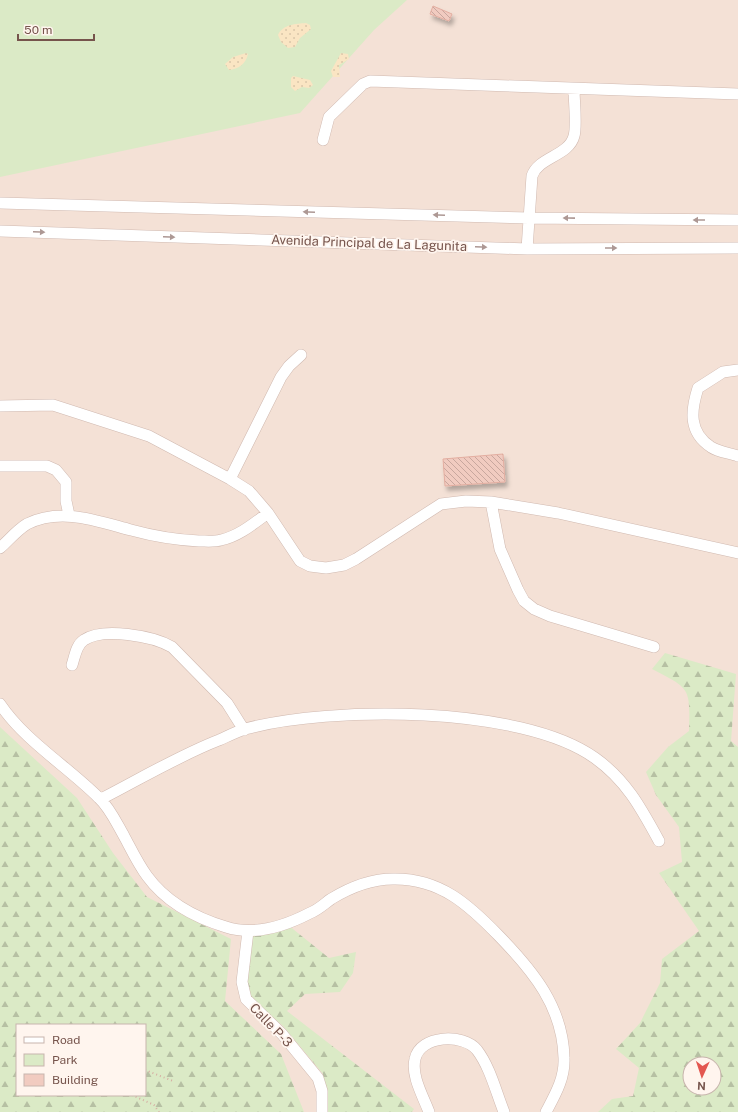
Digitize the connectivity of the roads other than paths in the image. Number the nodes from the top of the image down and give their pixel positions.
1 (574, 89) junction
2 (738, 94) edge
3 (323, 140) dead end
4 (0, 203) edge
5 (529, 218) junction
6 (738, 220) edge
7 (0, 231) edge
8 (738, 248) edge
9 (527, 249) junction
10 (301, 355) dead end
11 (738, 370) edge
12 (0, 406) edge
13 (738, 456) edge
14 (0, 466) edge
15 (230, 479) junction
16 (491, 502) junction
17 (268, 513) junction
18 (69, 515) junction
19 (0, 548) edge
20 (738, 553) edge
21 (654, 647) dead end
22 (72, 664) dead end
23 (0, 704) edge
24 (244, 730) junction
25 (102, 800) junction
26 (659, 841) dead end
27 (248, 931) junction
28 (322, 1112) edge
29 (429, 1112) edge
30 (504, 1112) edge
31 (546, 1112) edge

1 - 2 street
1 - 3 street
1 - 5 street
5 -> 4 street
6 -> 5 street
5 - 9 street
7 -> 9 street, Avenida Principal de La Lagunita
9 -> 8 street, Avenida Principal de La Lagunita
10 - 15 street
11 - 13 street
12 - 15 street
14 - 18 street
15 - 17 street
16 - 17 street
16 - 20 street
16 - 21 street
17 - 18 street
18 - 19 street
22 - 24 street
23 - 25 street
24 - 25 street
24 - 26 street
25 - 27 street
27 - 28 street, Calle P-3
27 - 31 street
29 - 30 street

